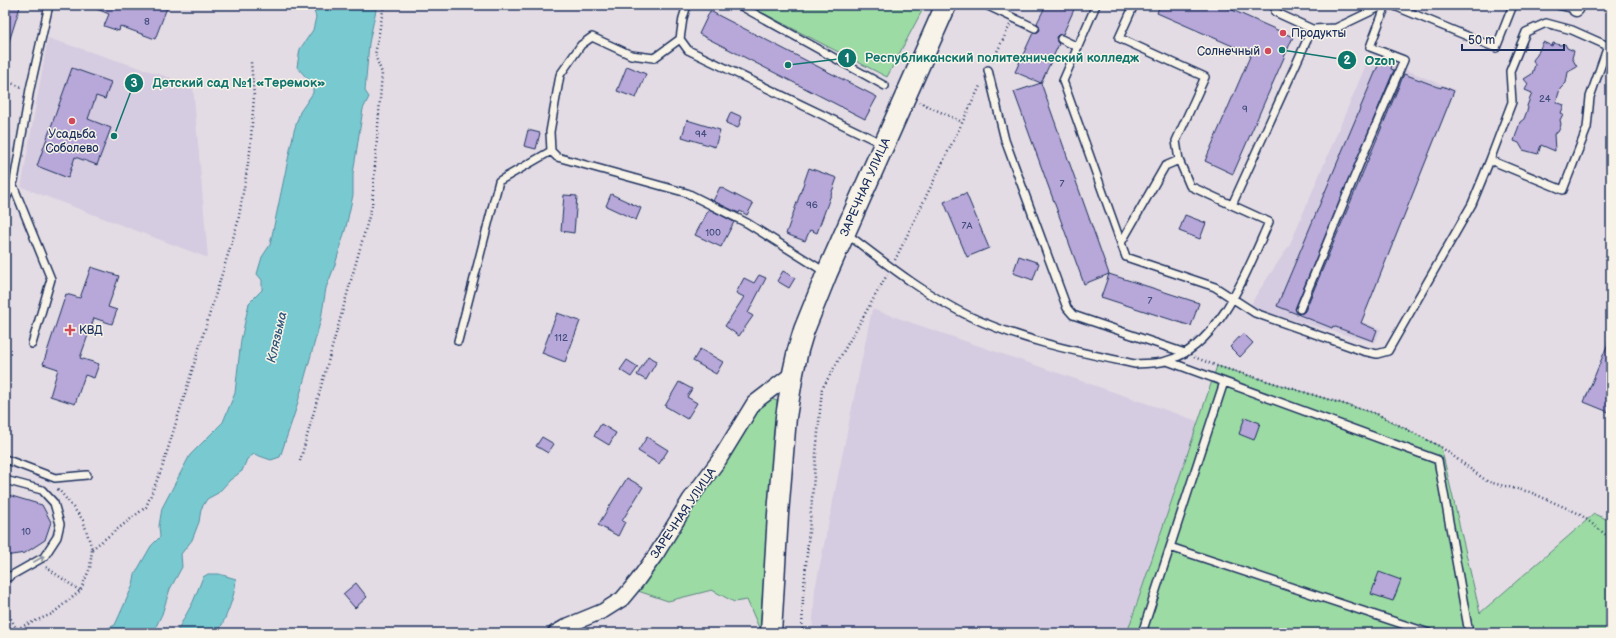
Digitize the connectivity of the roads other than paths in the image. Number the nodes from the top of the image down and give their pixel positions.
1 (49, 5) edge
2 (686, 5) edge
3 (738, 5) edge
4 (946, 5) edge
5 (986, 5) edge
6 (1096, 5) edge
7 (1134, 5) edge
8 (1385, 5) edge
9 (1392, 5) edge
10 (1513, 5) edge
11 (1558, 5) edge
12 (1577, 7) edge
13 (1275, 12) dead end
14 (1035, 28) dead end
15 (1312, 29) junction
16 (680, 38) junction
17 (1061, 39) dead end
18 (1078, 47) junction
19 (988, 70) road end
20 (885, 86) dead end
21 (884, 144) junction
22 (551, 151) junction
23 (1179, 160) junction
24 (1490, 160) junction
25 (12, 185) junction
26 (5, 200) edge
27 (1232, 205) junction
28 (845, 233) junction
29 (1121, 243) junction
30 (827, 273) junction
31 (1233, 298) junction
32 (1300, 310) dead end
33 (458, 340) dead end
34 (32, 344) dead end
35 (1185, 353) junction
36 (1167, 361) junction
37 (793, 373) junction
38 (1224, 382) junction
39 (5, 459) edge
40 (87, 475) dead end
41 (5, 480) edge
42 (1170, 547) junction
43 (5, 579) edge
44 (555, 633) edge
45 (772, 633) edge
46 (1142, 633) edge
47 (1429, 633) edge
48 (1469, 633) edge

1 - 25 lane
2 - 16 lane
3 - 20 lane
4 - 21 street, ЗАРЕЧНАЯ УЛИЦА
5 - 14 lane
6 - 18 lane
7 - 23 lane
8 - 15 lane
8 - 32 lane
9 - 10 lane
11 - 12 lane
13 - 15 lane
15 - 27 lane
16 - 21 lane
16 - 22 lane
17 - 18 lane
18 - 29 lane
19 - 35 lane
21 - 28 street, ЗАРЕЧНАЯ УЛИЦА
22 - 30 lane
22 - 33 lane
23 - 27 lane
23 - 29 lane
24 - 24 lane
24 - 31 lane
25 - 26 lane
25 - 34 lane
27 - 31 lane
28 - 30 street, ЗАРЕЧНАЯ УЛИЦА
28 - 36 lane
29 - 31 lane
30 - 37 street, ЗАРЕЧНАЯ УЛИЦА
31 - 35 lane
35 - 36 lane
36 - 38 lane
37 - 44 street, ЗАРЕЧНАЯ УЛИЦА
37 - 45 street, ЗАРЕЧНАЯ УЛИЦА
38 - 42 lane
38 - 48 lane
39 - 40 lane
43 -> 41 lane
42 - 46 lane
42 - 47 lane

